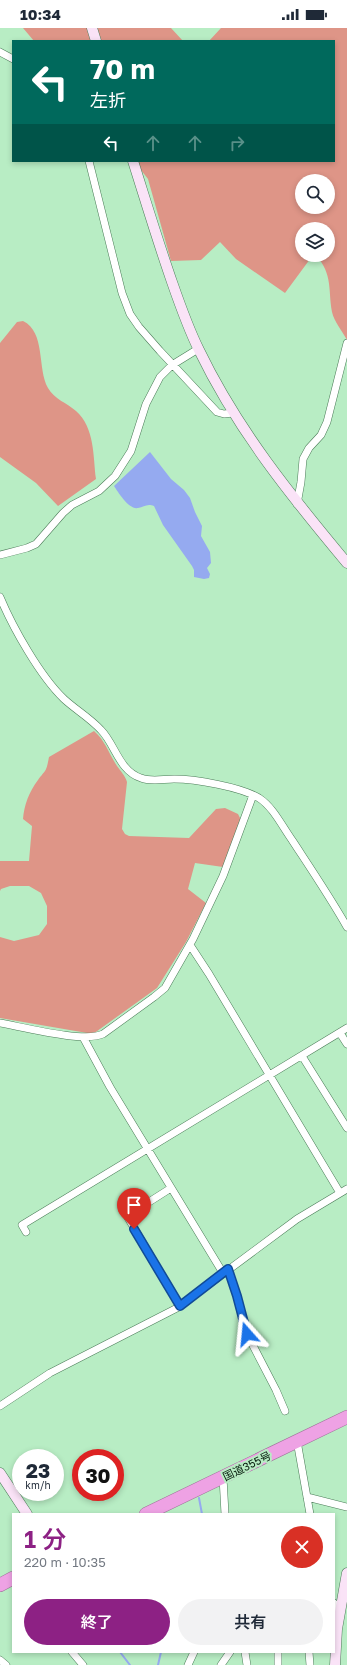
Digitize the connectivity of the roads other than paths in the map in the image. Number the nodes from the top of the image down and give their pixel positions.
1 (92, 28) edge
2 (96, 40) edge
3 (0, 52) edge
4 (12, 58) edge
5 (89, 162) edge
6 (133, 162) edge
7 (347, 344) edge
8 (198, 349) junction
9 (172, 365) junction
10 (233, 413) junction
11 (297, 504) junction
12 (0, 555) edge
13 (347, 563) edge
14 (0, 597) edge
15 (253, 795) junction
16 (347, 927) edge
17 (190, 945) junction
18 (0, 1023) edge
19 (347, 1028) edge
20 (340, 1033) junction
21 (83, 1037) junction
22 (347, 1044) edge
23 (302, 1056) junction
24 (269, 1076) junction
25 (347, 1128) edge
26 (148, 1150) junction
27 (171, 1188) junction
28 (347, 1189) edge
29 (340, 1193) junction
30 (26, 1232) dead end
31 (225, 1271) junction
32 (180, 1306) junction
33 (0, 1406) edge
34 (285, 1411) dead end
35 (347, 1416) edge
36 (297, 1441) junction
37 (0, 1473) edge
38 (223, 1477) junction
39 (307, 1497) junction
40 (347, 1507) edge
41 (26, 1513) edge
42 (150, 1513) edge
43 (225, 1513) edge
44 (310, 1513) edge
45 (347, 1573) edge
46 (336, 1610) edge
47 (73, 1653) edge
48 (194, 1653) edge
49 (229, 1653) edge
50 (247, 1653) edge
51 (278, 1653) edge
52 (309, 1653) edge
53 (0, 1660) edge
54 (6, 1665) edge
55 (83, 1665) edge
56 (188, 1665) edge
57 (221, 1665) edge
58 (247, 1665) edge
59 (278, 1665) edge
60 (310, 1665) edge
61 (335, 1665) edge

1 - 2 street
3 - 4 street
5 - 9 street
6 - 8 street
7 - 11 street
8 - 9 street
8 - 10 street
9 - 10 street
9 - 12 street
10 - 11 street
11 - 13 street
14 - 15 street
15 - 16 street
15 - 17 street
17 - 21 street
17 - 24 street
18 - 21 street
19 - 20 street
20 - 22 street
20 - 23 street
21 - 26 street
23 - 24 street
23 - 25 street
24 - 26 street
24 - 29 street
26 - 27 street
26 - 30 street
27 - 31 street
27 - 32 street
28 - 29 street
29 - 31 street
31 - 32 street
31 - 34 street
32 - 33 street
35 - 36 highway, 国道355号
36 - 38 highway, 国道355号
36 - 39 street
37 - 41 street
38 - 42 highway, 国道355号
38 - 43 street
39 - 40 street
39 - 44 street
45 - 46 street
46 - 61 street
47 - 55 street
48 - 56 street
49 - 57 street
50 - 58 street
51 - 59 street
52 - 60 street
53 - 54 street

